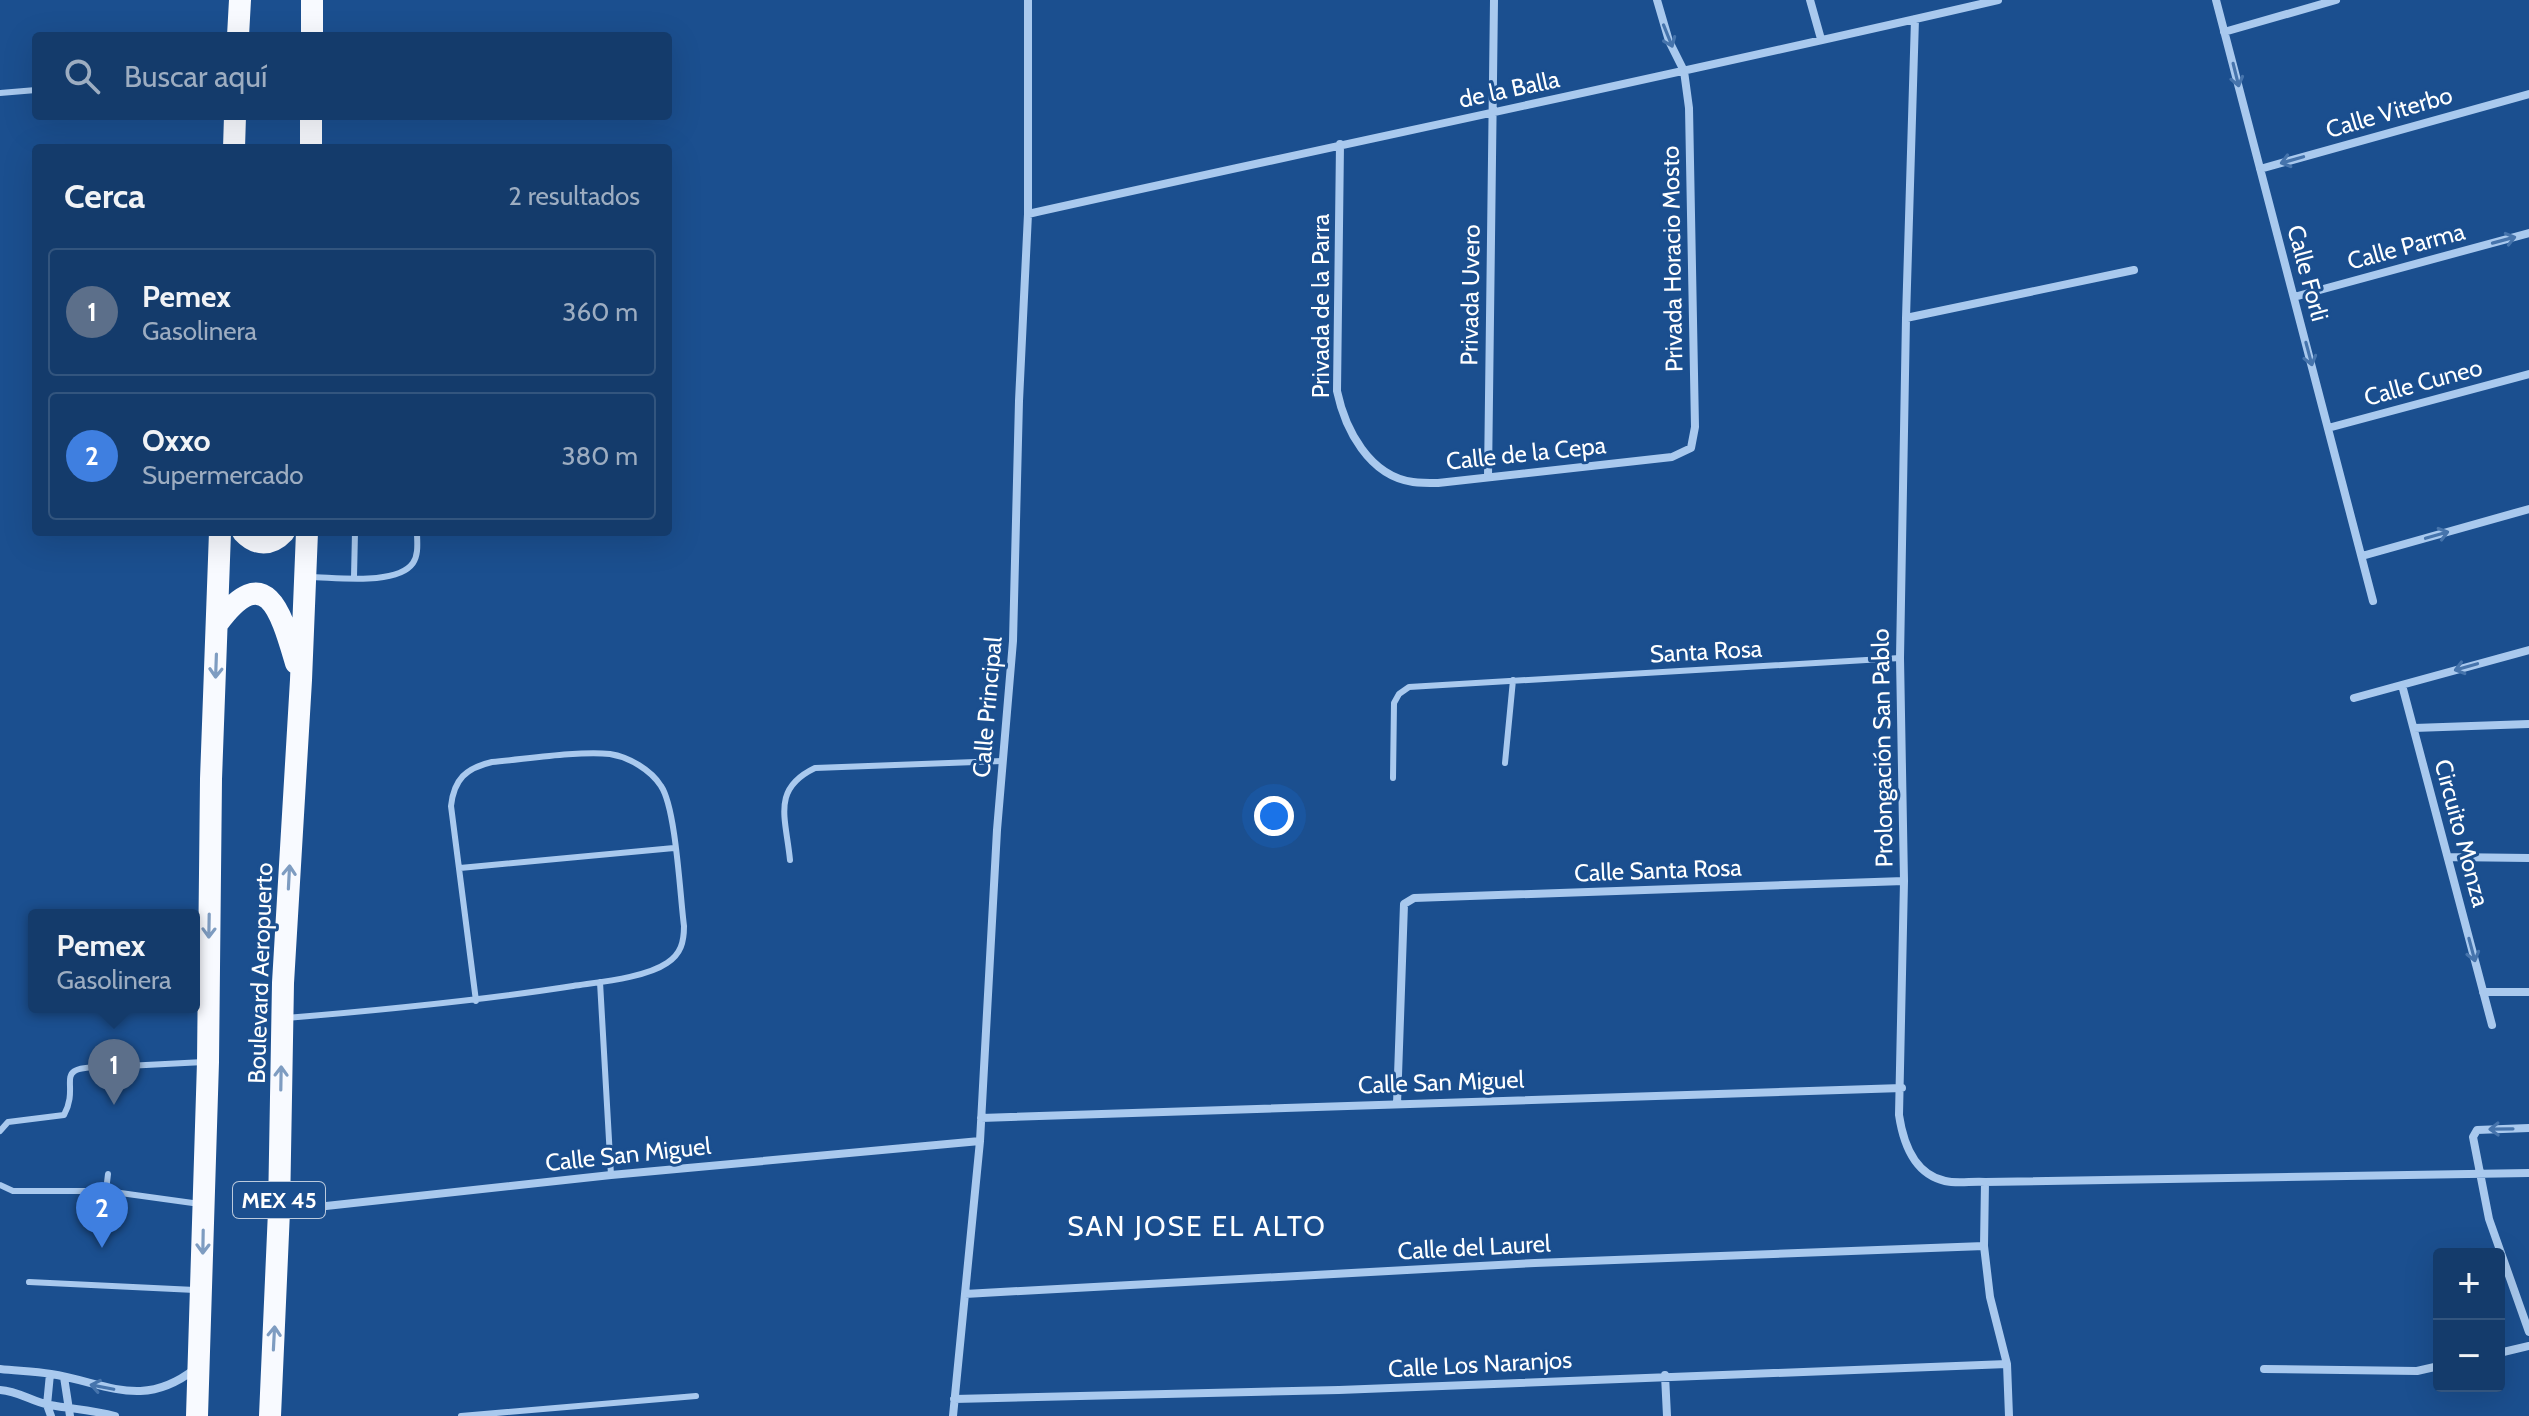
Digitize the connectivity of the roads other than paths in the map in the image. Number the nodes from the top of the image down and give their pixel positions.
1 (240, 0) edge
2 (312, 0) edge
3 (1028, 0) edge
4 (1494, 0) edge
5 (1657, 0) edge
6 (1810, 0) edge
7 (1998, 0) edge
8 (2216, 0) edge
9 (2336, 0) edge
10 (1966, 4) edge
11 (1915, 19) junction
12 (238, 32) edge
13 (312, 32) edge
14 (2224, 32) junction
15 (1821, 39) junction
16 (1684, 71) junction
17 (32, 90) edge
18 (0, 93) edge
19 (2529, 94) edge
20 (1493, 114) junction
21 (235, 120) edge
22 (311, 120) edge
23 (234, 144) edge
24 (311, 144) edge
25 (1340, 144) junction
26 (2260, 169) junction
27 (1028, 214) junction
28 (2529, 233) edge
29 (2134, 270) dead end
30 (2294, 297) junction
31 (1906, 318) junction
32 (2529, 374) edge
33 (2328, 428) junction
34 (1691, 448) joint
35 (1369, 459) joint
36 (1488, 477) junction
37 (2529, 509) edge
38 (220, 536) edge
39 (247, 536) edge
40 (280, 536) edge
41 (307, 536) edge
42 (355, 536) edge
43 (417, 536) edge
44 (2362, 556) junction
45 (306, 577) junction
46 (354, 577) junction
47 (2373, 601) dead end
48 (218, 623) junction
49 (2529, 650) edge
50 (1900, 658) junction
51 (301, 680) junction
52 (1513, 680) junction
53 (2402, 685) junction
54 (2354, 698) dead end
55 (2529, 724) edge
56 (2414, 728) junction
57 (1002, 761) junction
58 (1505, 763) dead end
59 (1393, 778) dead end
60 (674, 848) junction
61 (2448, 857) junction
62 (2529, 858) edge
63 (790, 860) dead end
64 (460, 868) junction
65 (1904, 881) junction
66 (600, 982) junction
67 (2483, 992) junction
68 (2529, 992) edge
69 (476, 1001) junction
70 (282, 1018) junction
71 (2492, 1025) dead end
72 (208, 1062) junction
73 (1902, 1088) junction
74 (1397, 1104) junction
75 (981, 1118) junction
76 (2529, 1128) edge
77 (0, 1131) edge
78 (980, 1141) junction
79 (2529, 1173) edge
80 (108, 1174) dead end
81 (611, 1175) junction
82 (2479, 1175) junction
83 (1985, 1182) junction
84 (0, 1185) edge
85 (106, 1191) junction
86 (204, 1204) junction
87 (279, 1211) junction
88 (1984, 1246) junction
89 (29, 1282) dead end
90 (202, 1291) junction
91 (965, 1294) junction
92 (2529, 1332) edge
93 (2529, 1346) edge
94 (2505, 1352) edge
95 (2007, 1364) junction
96 (198, 1366) junction
97 (2433, 1367) edge
98 (0, 1369) edge
99 (2264, 1369) dead end
100 (50, 1374) junction
101 (1665, 1375) junction
102 (64, 1377) junction
103 (0, 1390) edge
104 (696, 1396) dead end
105 (954, 1399) junction
106 (47, 1405) junction
107 (67, 1406) junction
108 (51, 1416) edge
109 (70, 1416) edge
110 (115, 1416) edge
111 (197, 1416) edge
112 (270, 1416) edge
113 (461, 1416) edge
114 (953, 1416) edge
115 (1667, 1416) edge
116 (2009, 1416) edge

1 - 12 highway
2 - 13 highway
3 - 27 street, Calle Principal
4 - 20 street, Privada Uvero
5 -> 16 street, Privada Horacio Mosto
6 - 15 street
7 - 10 street, de la Balla
8 - 14 street, Calle Forli
9 - 14 street
10 - 11 street, de la Balla
11 - 15 street, de la Balla
11 - 31 street, Prolongación San Pablo
14 -> 26 street, Calle Forli
15 - 16 street, de la Balla
16 - 20 street, de la Balla
16 - 34 street, Privada Horacio Mosto
17 - 18 lane
19 -> 26 street, Calle Viterbo
20 - 25 street, de la Balla
20 - 36 street, Privada Uvero
21 - 23 highway
22 - 24 highway
25 - 27 street, de la Balla
25 - 35 street, Privada de la Parra
26 - 30 street, Calle Forli
27 - 57 street, Calle Principal
30 -> 28 street, Calle Parma
29 - 31 street
30 -> 33 street, Calle Forli
31 - 50 street, Prolongación San Pablo
32 - 33 street, Calle Cuneo
33 - 44 street, Calle Forli
34 - 36 street, Calle de la Cepa
35 - 36 street, Calle de la Cepa
44 -> 37 street
38 - 48 highway, Boulevard Aeropuerto / MEX 45
39 - 40 highway
41 - 45 highway, Boulevard Aeropuerto / MEX 45
42 - 46 lane
43 - 46 lane
44 - 47 street, Calle Forli
45 - 46 lane
45 - 51 highway, Boulevard Aeropuerto / MEX 45
48 - 51 highway
48 -> 72 highway, Boulevard Aeropuerto / MEX 45
49 -> 53 street
50 - 52 lane, Santa Rosa
50 - 65 street, Prolongación San Pablo
70 -> 51 highway, Boulevard Aeropuerto / MEX 45
52 - 58 lane
52 - 59 lane, Santa Rosa
53 - 54 street
53 - 56 street, Circuito Monza
55 - 56 street
56 - 61 street, Circuito Monza
57 - 63 lane
57 - 75 street, Calle Principal
60 - 64 lane
60 - 64 lane
60 - 66 lane
61 - 62 street
61 -> 67 street, Circuito Monza
64 - 69 lane
65 - 73 street, Prolongación San Pablo
65 - 74 street, Calle Santa Rosa
66 - 69 lane
66 - 81 lane
67 - 68 street
67 - 71 street, Circuito Monza
69 - 70 lane
87 -> 70 highway, Boulevard Aeropuerto / MEX 45
72 - 77 lane
72 - 86 highway, Boulevard Aeropuerto / MEX 45
73 - 74 street, Calle San Miguel
73 - 83 street, Prolongación San Pablo
74 - 75 street, Calle San Miguel
75 - 78 street, Calle Principal
76 -> 82 street
78 - 81 street, Calle San Miguel
78 - 91 street, Calle Principal
79 - 82 street, Prolongación San Pablo
80 - 85 lane
81 - 87 street, Calle San Miguel
82 - 83 street, Prolongación San Pablo
82 - 92 street
83 - 88 street
84 - 85 lane
85 - 86 lane
86 -> 90 highway, Boulevard Aeropuerto / MEX 45
112 -> 87 highway, Boulevard Aeropuerto / MEX 45
88 - 91 street, Calle del Laurel
88 - 95 street
89 - 90 lane
90 - 96 highway, Boulevard Aeropuerto / MEX 45
91 - 105 street, Calle Principal
93 - 94 street
95 - 101 street, Calle Los Naranjos
95 - 116 street
96 -> 102 street
96 - 111 highway, Boulevard Aeropuerto / MEX 45
97 - 99 street
98 - 100 street
100 - 102 street
100 - 106 street
101 - 105 street, Calle Los Naranjos
101 - 115 street
102 - 107 street
103 - 106 street
104 - 113 lane
105 - 114 street, Calle Principal
106 - 107 street
106 - 108 street
107 - 109 street
107 - 110 street

